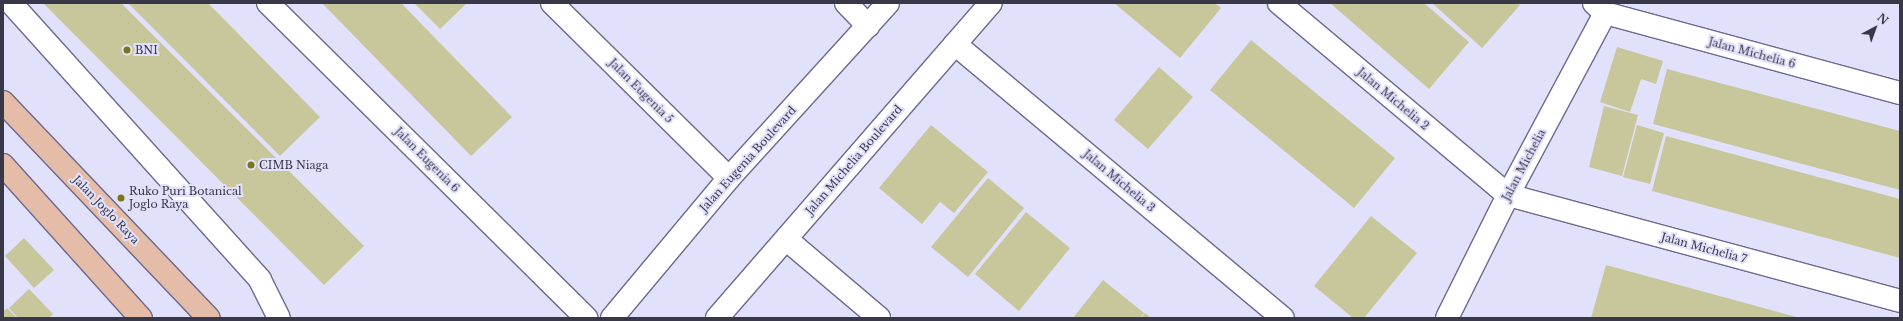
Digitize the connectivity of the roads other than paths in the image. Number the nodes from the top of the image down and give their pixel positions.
1 (268, 3) edge
2 (552, 3) edge
3 (846, 3) edge
4 (888, 3) edge
5 (991, 3) edge
6 (1279, 3) edge
7 (9, 7) edge
8 (1599, 8) edge
9 (868, 26) junction
10 (955, 44) junction
11 (1900, 93) edge
12 (3, 102) edge
13 (3, 165) edge
14 (729, 178) junction
15 (1508, 195) junction
16 (786, 238) junction
17 (1900, 301) edge
18 (141, 318) edge
19 (209, 318) edge
20 (280, 318) edge
21 (586, 318) edge
22 (612, 318) edge
23 (717, 318) edge
24 (879, 318) edge
25 (1283, 318) edge
26 (1447, 318) edge

1 - 21 street, Jalan Eugenia 6
2 - 14 street, Jalan Eugenia 5
3 - 9 street
4 - 9 street, Jalan Eugenia Boulevard
5 - 10 street, Jalan Michelia Boulevard
6 - 15 street, Jalan Michelia 2
7 - 20 street
8 - 11 street, Jalan Michelia 6
8 - 15 street, Jalan Michelia
9 - 14 street, Jalan Eugenia Boulevard
10 - 16 street, Jalan Michelia Boulevard
10 - 25 street, Jalan Michelia 3
12 - 19 main road, Jalan Joglo Raya
13 - 18 main road
14 - 22 street, Jalan Eugenia Boulevard
15 - 17 street, Jalan Michelia 7
15 - 26 street, Jalan Michelia
16 - 23 street, Jalan Michelia Boulevard
16 - 24 street

